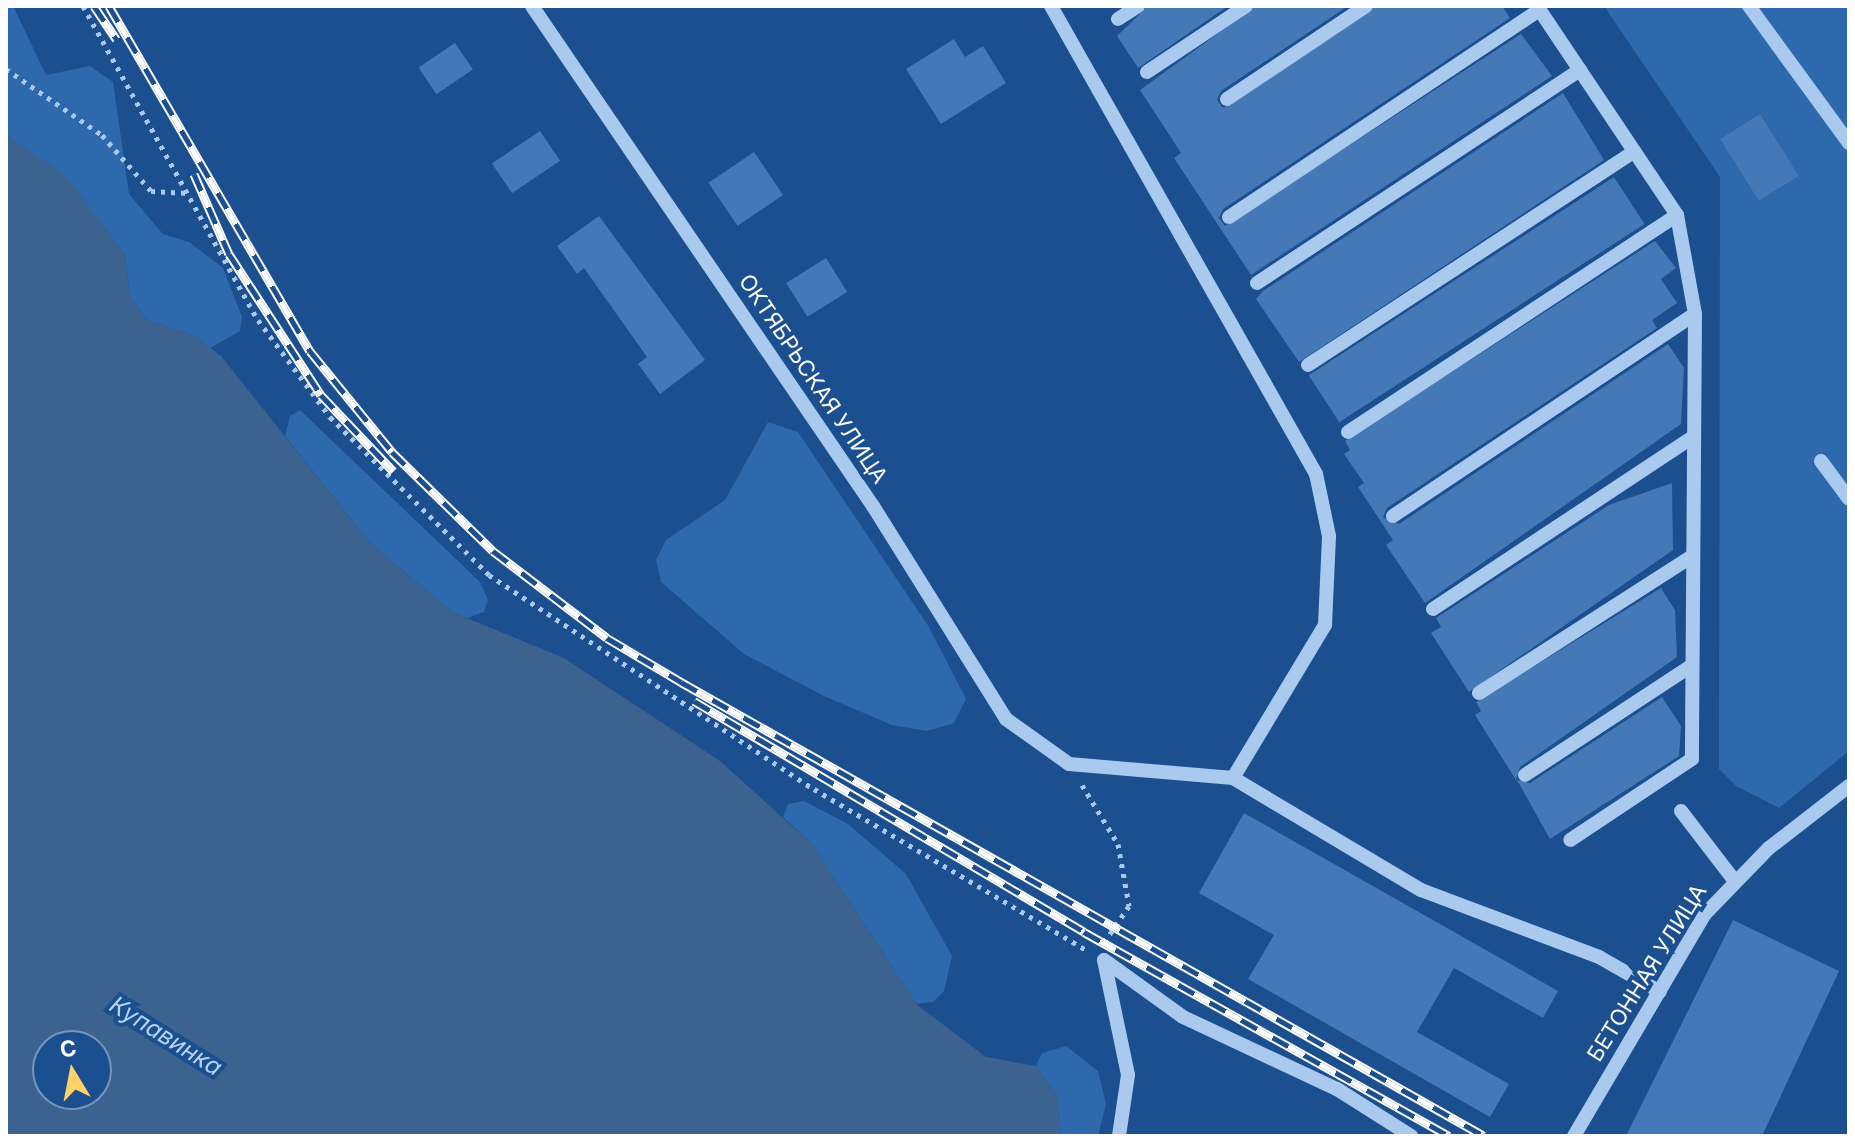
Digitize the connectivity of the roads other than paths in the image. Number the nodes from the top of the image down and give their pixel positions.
1 (532, 6) edge
2 (1051, 6) edge
3 (1138, 6) edge
4 (1246, 6) edge
5 (1366, 6) edge
6 (1749, 6) edge
7 (1538, 8) edge
8 (1118, 19) dead end
9 (1580, 70) junction
10 (1147, 72) dead end
11 (1227, 99) dead end
12 (1849, 143) edge
13 (1634, 152) junction
14 (1677, 215) junction
15 (1229, 217) dead end
16 (1257, 283) dead end
17 (1695, 314) junction
18 (1308, 365) dead end
19 (1348, 432) dead end
20 (1694, 436) junction
21 (1821, 461) dead end
22 (1849, 499) edge
23 (1393, 516) dead end
24 (1691, 557) junction
25 (1433, 609) dead end
26 (1691, 666) junction
27 (1479, 693) dead end
28 (1525, 775) dead end
29 (1233, 778) junction
30 (1849, 786) edge
31 (1681, 811) dead end
32 (1570, 840) dead end
33 (1734, 880) junction
34 (1660, 992) junction
35 (1119, 1136) edge
36 (1411, 1136) edge
37 (1574, 1136) edge

1 - 29 street, ОКТЯБРЬСКАЯ УЛИЦА
2 - 29 street
3 - 8 street
4 - 10 street
5 - 11 street
6 - 12 street
7 - 9 street
7 - 15 street
9 - 13 street
9 - 16 street
13 - 14 street
13 - 18 street
14 - 17 street
14 - 19 street
17 - 20 street
17 - 23 street
20 - 24 street
20 - 25 street
21 - 22 street
24 - 26 street
24 - 27 street
26 - 28 street
26 - 32 street
29 - 34 street
30 - 33 street, БЕТОННАЯ УЛИЦА
31 - 33 street
33 - 34 street, БЕТОННАЯ УЛИЦА
34 - 37 street, БЕТОННАЯ УЛИЦА
35 - 36 street

